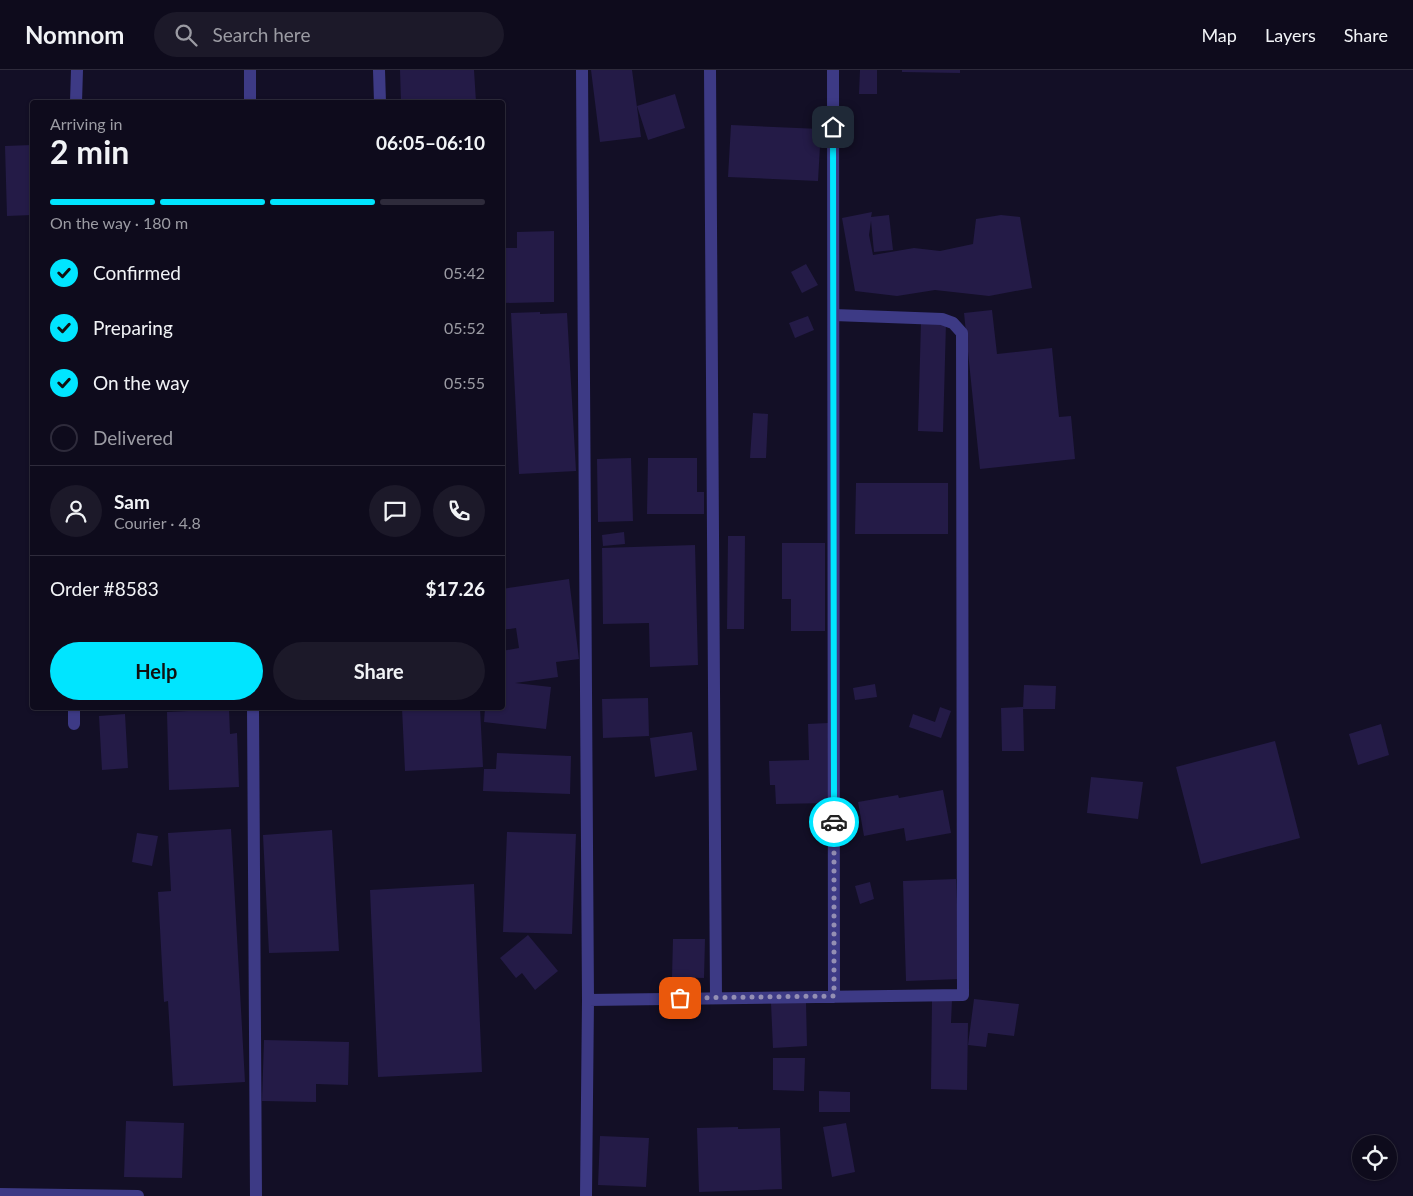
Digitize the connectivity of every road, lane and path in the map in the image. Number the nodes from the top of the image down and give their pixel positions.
1 (76, 70) edge
2 (250, 70) edge
3 (380, 70) edge
4 (582, 70) edge
5 (710, 70) edge
6 (833, 70) edge
7 (76, 100) edge
8 (250, 100) edge
9 (380, 100) edge
10 (834, 315) junction
11 (74, 710) edge
12 (253, 710) edge
13 (74, 724) dead end
14 (834, 996) junction
15 (716, 998) junction
16 (588, 1000) junction
17 (0, 1194) edge
18 (121, 1196) edge
19 (138, 1196) edge
20 (256, 1196) edge
21 (586, 1196) edge

1 - 7 street
2 - 8 street
3 - 9 street
4 - 16 street
5 - 15 street
6 - 10 street
10 - 14 street
10 - 14 street
11 - 13 street
12 - 20 street
14 - 15 street
15 - 16 street
16 - 21 street
17 - 18 street
18 - 19 street

